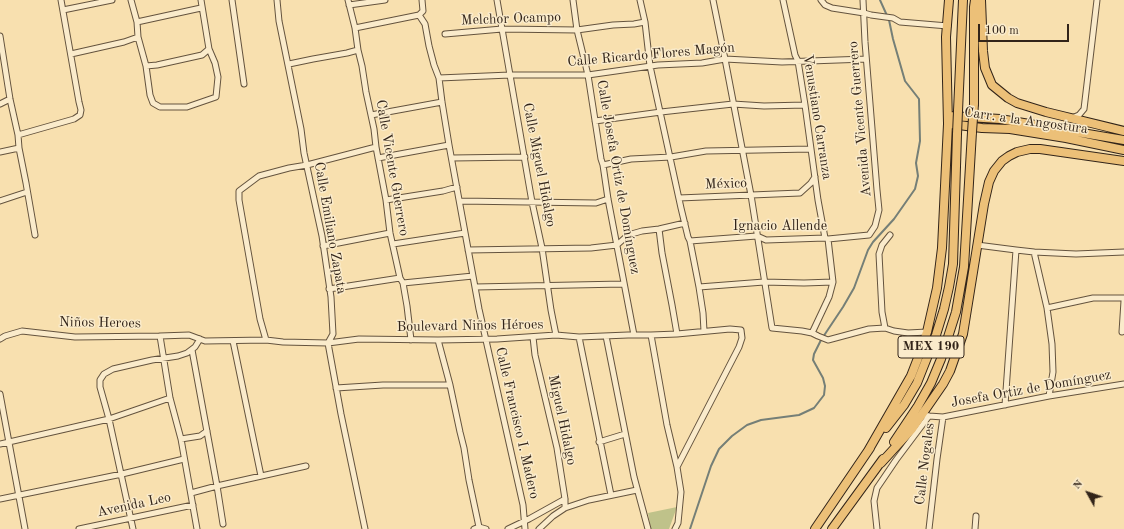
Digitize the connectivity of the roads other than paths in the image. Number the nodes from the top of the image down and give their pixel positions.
1 (61, 0) edge
2 (112, 0) edge
3 (131, 0) edge
4 (201, 0) edge
5 (232, 0) edge
6 (277, 0) edge
7 (385, 0) edge
8 (422, 0) edge
9 (497, 0) edge
10 (573, 0) edge
11 (640, 0) edge
12 (713, 0) edge
13 (783, 0) edge
14 (821, 0) edge
15 (863, 0) edge
16 (949, 0) edge
17 (963, 0) edge
18 (975, 0) edge
19 (981, 0) edge
20 (1097, 0) edge
21 (349, 2) edge
22 (201, 8) junction
23 (63, 10) junction
24 (421, 13) junction
25 (864, 13) junction
26 (137, 22) junction
27 (645, 22) junction
28 (948, 26) junction
29 (354, 28) junction
30 (502, 29) junction
31 (577, 30) junction
32 (445, 34) dead end
33 (0, 36) edge
34 (138, 37) junction
35 (209, 50) junction
36 (358, 50) junction
37 (71, 54) junction
38 (866, 58) junction
39 (726, 59) junction
40 (2, 60) edge
41 (798, 61) junction
42 (289, 64) junction
43 (146, 66) junction
44 (650, 66) junction
45 (510, 75) junction
46 (588, 75) junction
47 (439, 78) junction
48 (244, 84) dead end
49 (10, 99) junction
50 (442, 102) junction
51 (0, 104) edge
52 (734, 104) junction
53 (805, 105) junction
54 (1084, 109) junction
55 (661, 112) junction
56 (371, 115) junction
57 (1071, 118) junction
58 (949, 120) junction
59 (595, 121) junction
60 (1091, 123) junction
61 (1124, 131) edge
62 (18, 135) junction
63 (1124, 140) edge
64 (449, 144) junction
65 (376, 147) junction
66 (19, 148) junction
67 (811, 148) junction
68 (742, 150) junction
69 (1124, 150) edge
70 (0, 152) edge
71 (525, 157) junction
72 (671, 157) junction
73 (378, 158) junction
74 (452, 158) junction
75 (1124, 161) edge
76 (307, 165) junction
77 (603, 165) junction
78 (815, 177) junction
79 (457, 187) junction
80 (27, 192) junction
81 (750, 195) junction
82 (679, 198) junction
83 (608, 199) junction
84 (386, 200) junction
85 (0, 201) edge
86 (460, 201) junction
87 (532, 202) junction
88 (685, 223) junction
89 (659, 229) junction
90 (465, 232) junction
91 (390, 233) junction
92 (35, 235) dead end
93 (870, 235) joint
94 (890, 235) dead end
95 (757, 236) junction
96 (826, 238) junction
97 (690, 241) junction
98 (393, 244) junction
99 (617, 245) junction
100 (977, 245) junction
101 (323, 246) junction
102 (542, 248) junction
103 (468, 250) junction
104 (1016, 250) junction
105 (1034, 252) junction
106 (1124, 252) edge
107 (473, 276) junction
108 (401, 281) junction
109 (764, 282) junction
110 (833, 282) junction
111 (623, 284) junction
112 (547, 286) junction
113 (476, 287) junction
114 (699, 287) junction
115 (329, 289) junction
116 (1124, 300) edge
117 (1047, 308) junction
118 (885, 328) junction
119 (704, 331) junction
120 (927, 332) junction
121 (1122, 332) dead end
122 (812, 333) junction
123 (676, 334) junction
124 (556, 335) junction
125 (634, 335) junction
126 (651, 335) junction
127 (160, 336) junction
128 (606, 336) junction
129 (533, 337) junction
130 (579, 337) junction
131 (0, 339) edge
132 (200, 339) junction
133 (485, 339) junction
134 (266, 340) junction
135 (411, 340) junction
136 (438, 340) junction
137 (233, 341) junction
138 (328, 343) junction
139 (192, 350) junction
140 (163, 358) junction
141 (1124, 384) edge
142 (450, 385) junction
143 (336, 388) junction
144 (1049, 396) junction
145 (0, 397) edge
146 (170, 398) junction
147 (1006, 405) junction
148 (926, 416) junction
149 (943, 417) junction
150 (109, 419) junction
151 (207, 431) junction
152 (625, 434) junction
153 (181, 440) junction
154 (10, 442) junction
155 (599, 442) junction
156 (0, 444) edge
157 (868, 452) junction
158 (184, 458) junction
159 (881, 463) junction
160 (306, 466) dead end
161 (677, 467) junction
162 (122, 474) junction
163 (262, 476) junction
164 (217, 486) junction
165 (637, 490) junction
166 (191, 493) junction
167 (18, 494) junction
168 (610, 496) junction
169 (0, 499) edge
170 (565, 499) junction
171 (193, 505) junction
172 (565, 508) junction
173 (976, 516) dead end
174 (130, 518) junction
175 (525, 521) junction
176 (222, 524) dead end
177 (477, 528) edge
178 (25, 529) edge
179 (79, 529) edge
180 (133, 529) edge
181 (197, 529) edge
182 (365, 529) edge
183 (486, 529) edge
184 (508, 529) edge
185 (525, 529) edge
186 (539, 529) edge
187 (648, 529) edge
188 (675, 529) edge
189 (815, 529) edge
190 (832, 529) edge
191 (877, 529) edge
192 (929, 529) edge
193 (975, 529) edge

1 - 23 street
2 - 23 street
3 - 26 street
4 - 22 street
5 - 48 street
6 - 42 street, Calle Emiliano Zapata
7 - 21 street
8 - 24 street
9 - 30 street, Calle Miguel Hidalgo
10 - 31 street, Calle Josefa Ortiz de Domínguez
11 - 27 street
12 - 39 street
13 - 41 street, Venustiano Carranza
14 - 25 street
15 - 25 street, Avenida Vicente Guerrero
16 - 28 main road
17 - 157 main road, MEX 190, bridge
18 - 159 main road, MEX 190, bridge
19 - 57 main road
20 - 54 street
21 - 29 street, Calle Vicente Guerrero
22 - 26 street
22 - 35 street
23 - 37 street
24 - 29 street
24 - 47 street
25 - 28 street
25 - 38 street, Avenida Vicente Guerrero
26 - 34 street
27 - 31 street, Melchor Ocampo
27 - 44 street
28 - 58 main road
29 - 36 street, Calle Vicente Guerrero
30 - 31 street, Melchor Ocampo
30 - 32 street, Melchor Ocampo
30 - 45 street, Calle Miguel Hidalgo
31 - 46 street, Calle Josefa Ortiz de Domínguez
33 - 40 street
34 - 37 street
34 - 43 street
35 - 43 street
35 - 43 street
36 - 42 street
36 - 56 street, Calle Vicente Guerrero
37 - 62 street
38 - 41 street, Calle Ricardo Flores Magón
38 - 93 street, Avenida Vicente Guerrero
39 - 41 street, Calle Ricardo Flores Magón
39 - 44 street, Calle Ricardo Flores Magón
39 - 52 street
40 - 49 street
41 - 53 street, Venustiano Carranza
42 - 76 street, Calle Emiliano Zapata
44 - 46 street, Calle Ricardo Flores Magón
44 - 55 street
45 - 46 street, Calle Ricardo Flores Magón
45 - 47 street, Calle Ricardo Flores Magón
45 - 71 street, Calle Miguel Hidalgo
46 - 59 street, Calle Josefa Ortiz de Domínguez
47 - 50 street, Calle Francisco I. Madero
49 - 51 street
49 - 62 street
50 - 56 street
50 - 64 street, Calle Francisco I. Madero
52 - 53 street
52 - 55 street
52 - 68 street
53 - 67 street, Venustiano Carranza
54 - 57 street
54 - 60 street
55 - 59 street
55 - 72 street
56 - 65 street, Calle Vicente Guerrero
57 - 60 main road
58 - 63 main road, Carr. a la Angostura
58 - 69 main road, Carr. a la Angostura
58 - 120 main road
59 - 77 street, Calle Josefa Ortiz de Domínguez
60 - 61 main road
62 - 66 street
64 - 73 street
64 - 74 street, Calle Francisco I. Madero
65 - 73 street, Calle Vicente Guerrero
65 - 76 street
66 - 70 street
66 - 80 street
67 - 68 street
67 - 78 street, Venustiano Carranza
68 - 72 street
68 - 81 street
71 - 74 street
71 - 87 street, Calle Miguel Hidalgo
72 - 77 street
72 - 82 street
73 - 84 street, Calle Vicente Guerrero
74 - 79 street, Calle Francisco I. Madero
75 - 100 main road
76 - 101 street, Calle Emiliano Zapata
76 - 134 street
77 - 83 street, Calle Josefa Ortiz de Domínguez
78 - 81 street, México
78 - 96 street, Venustiano Carranza
79 - 84 street
79 - 86 street, Calle Francisco I. Madero
80 - 85 street
80 - 92 street
81 - 82 street, México
81 - 95 street
82 - 88 street
83 - 87 street
83 - 99 street, Calle Josefa Ortiz de Domínguez
84 - 91 street, Calle Vicente Guerrero
86 - 87 street
86 - 90 street, Calle Francisco I. Madero
87 - 102 street, Calle Miguel Hidalgo
88 - 89 street
88 - 97 street
89 - 99 street
89 - 123 street
90 - 98 street
90 - 103 street, Calle Francisco I. Madero
91 - 98 street, Calle Vicente Guerrero
91 - 101 street
93 - 96 street, Ignacio Allende
94 - 118 street
95 - 96 street, Ignacio Allende
95 - 97 street, Ignacio Allende
95 - 109 street
96 - 110 street, Venustiano Carranza
97 - 114 street
98 - 108 street, Calle Vicente Guerrero
99 - 102 street
99 - 111 street, Calle Josefa Ortiz de Domínguez
100 - 104 street
100 - 148 main road
101 - 115 street, Calle Emiliano Zapata
102 - 103 street
102 - 112 street, Calle Miguel Hidalgo
103 - 107 street, Calle Francisco I. Madero
104 - 105 street
104 - 147 street
105 - 106 street
105 - 117 street
107 - 108 street
107 - 113 street, Calle Francisco I. Madero
108 - 115 street
108 - 135 street, Calle Vicente Guerrero
109 - 110 street
109 - 114 street
109 - 122 street
110 - 122 street
111 - 112 street
111 - 125 street, Calle Josefa Ortiz de Domínguez
112 - 113 street
112 - 124 street, Calle Miguel Hidalgo
113 - 133 street, Calle Francisco I. Madero
114 - 119 street
115 - 138 street, Calle Emiliano Zapata
116 - 117 street
116 - 121 street
117 - 144 street
118 - 120 street
118 - 122 street
119 - 123 street, Boulevard Niños Héroes
119 - 161 street, Boulevard Niños Héroes
120 - 157 main road
123 - 126 street, Boulevard Niños Héroes
124 - 129 street, Boulevard Niños Héroes
124 - 130 street, Boulevard Niños Héroes
125 - 126 street, Boulevard Niños Héroes
125 - 128 street, Boulevard Niños Héroes
126 - 161 street
127 - 131 street, Niños Heroes
127 - 132 street, Niños Heroes
127 - 140 street
128 - 130 street, Boulevard Niños Héroes
128 - 152 street
129 - 133 street, Boulevard Niños Héroes
129 - 170 street, Miguel Hidalgo
130 - 155 street
132 - 137 street, Boulevard Niños Héroes
132 - 139 street
133 - 136 street, Boulevard Niños Héroes
133 - 175 street, Calle Francisco I. Madero
134 - 137 street, Boulevard Niños Héroes
134 - 138 street, Boulevard Niños Héroes
135 - 136 street, Boulevard Niños Héroes
135 - 138 street, Boulevard Niños Héroes
136 - 142 street
137 - 163 street
138 - 143 street, Calle Emiliano Zapata
139 - 140 street
139 - 151 street
140 - 146 street
140 - 150 street
141 - 144 street, Josefa Ortiz de Domínguez
142 - 143 street
142 - 177 street
143 - 182 street, Calle Emiliano Zapata
144 - 147 street, Josefa Ortiz de Domínguez
145 - 154 street
146 - 150 street
146 - 153 street
147 - 149 street, Josefa Ortiz de Domínguez
148 - 149 street, Calle Nogales
148 - 159 main road
148 - 191 street
149 - 192 street, Calle Nogales
150 - 154 street
150 - 162 street
151 - 153 street
151 - 164 street
152 - 155 street
152 - 165 street
153 - 158 street
154 - 156 street
154 - 167 street
155 - 168 street
157 - 189 main road, MEX 190
158 - 162 street
158 - 166 street
159 - 190 main road, MEX 190
160 - 163 street
161 - 188 street
162 - 167 street
162 - 174 street
163 - 164 street
164 - 166 street
164 - 176 street
165 - 168 street
165 - 187 street
166 - 171 street
167 - 169 street
167 - 178 street
168 - 172 street
170 - 172 street, Miguel Hidalgo
170 - 175 street
171 - 174 street, Avenida Leo
171 - 181 street
172 - 186 street
173 - 193 street
174 - 179 street, Avenida Leo
174 - 180 street
175 - 184 street
175 - 185 street, Calle Francisco I. Madero
177 - 183 street

